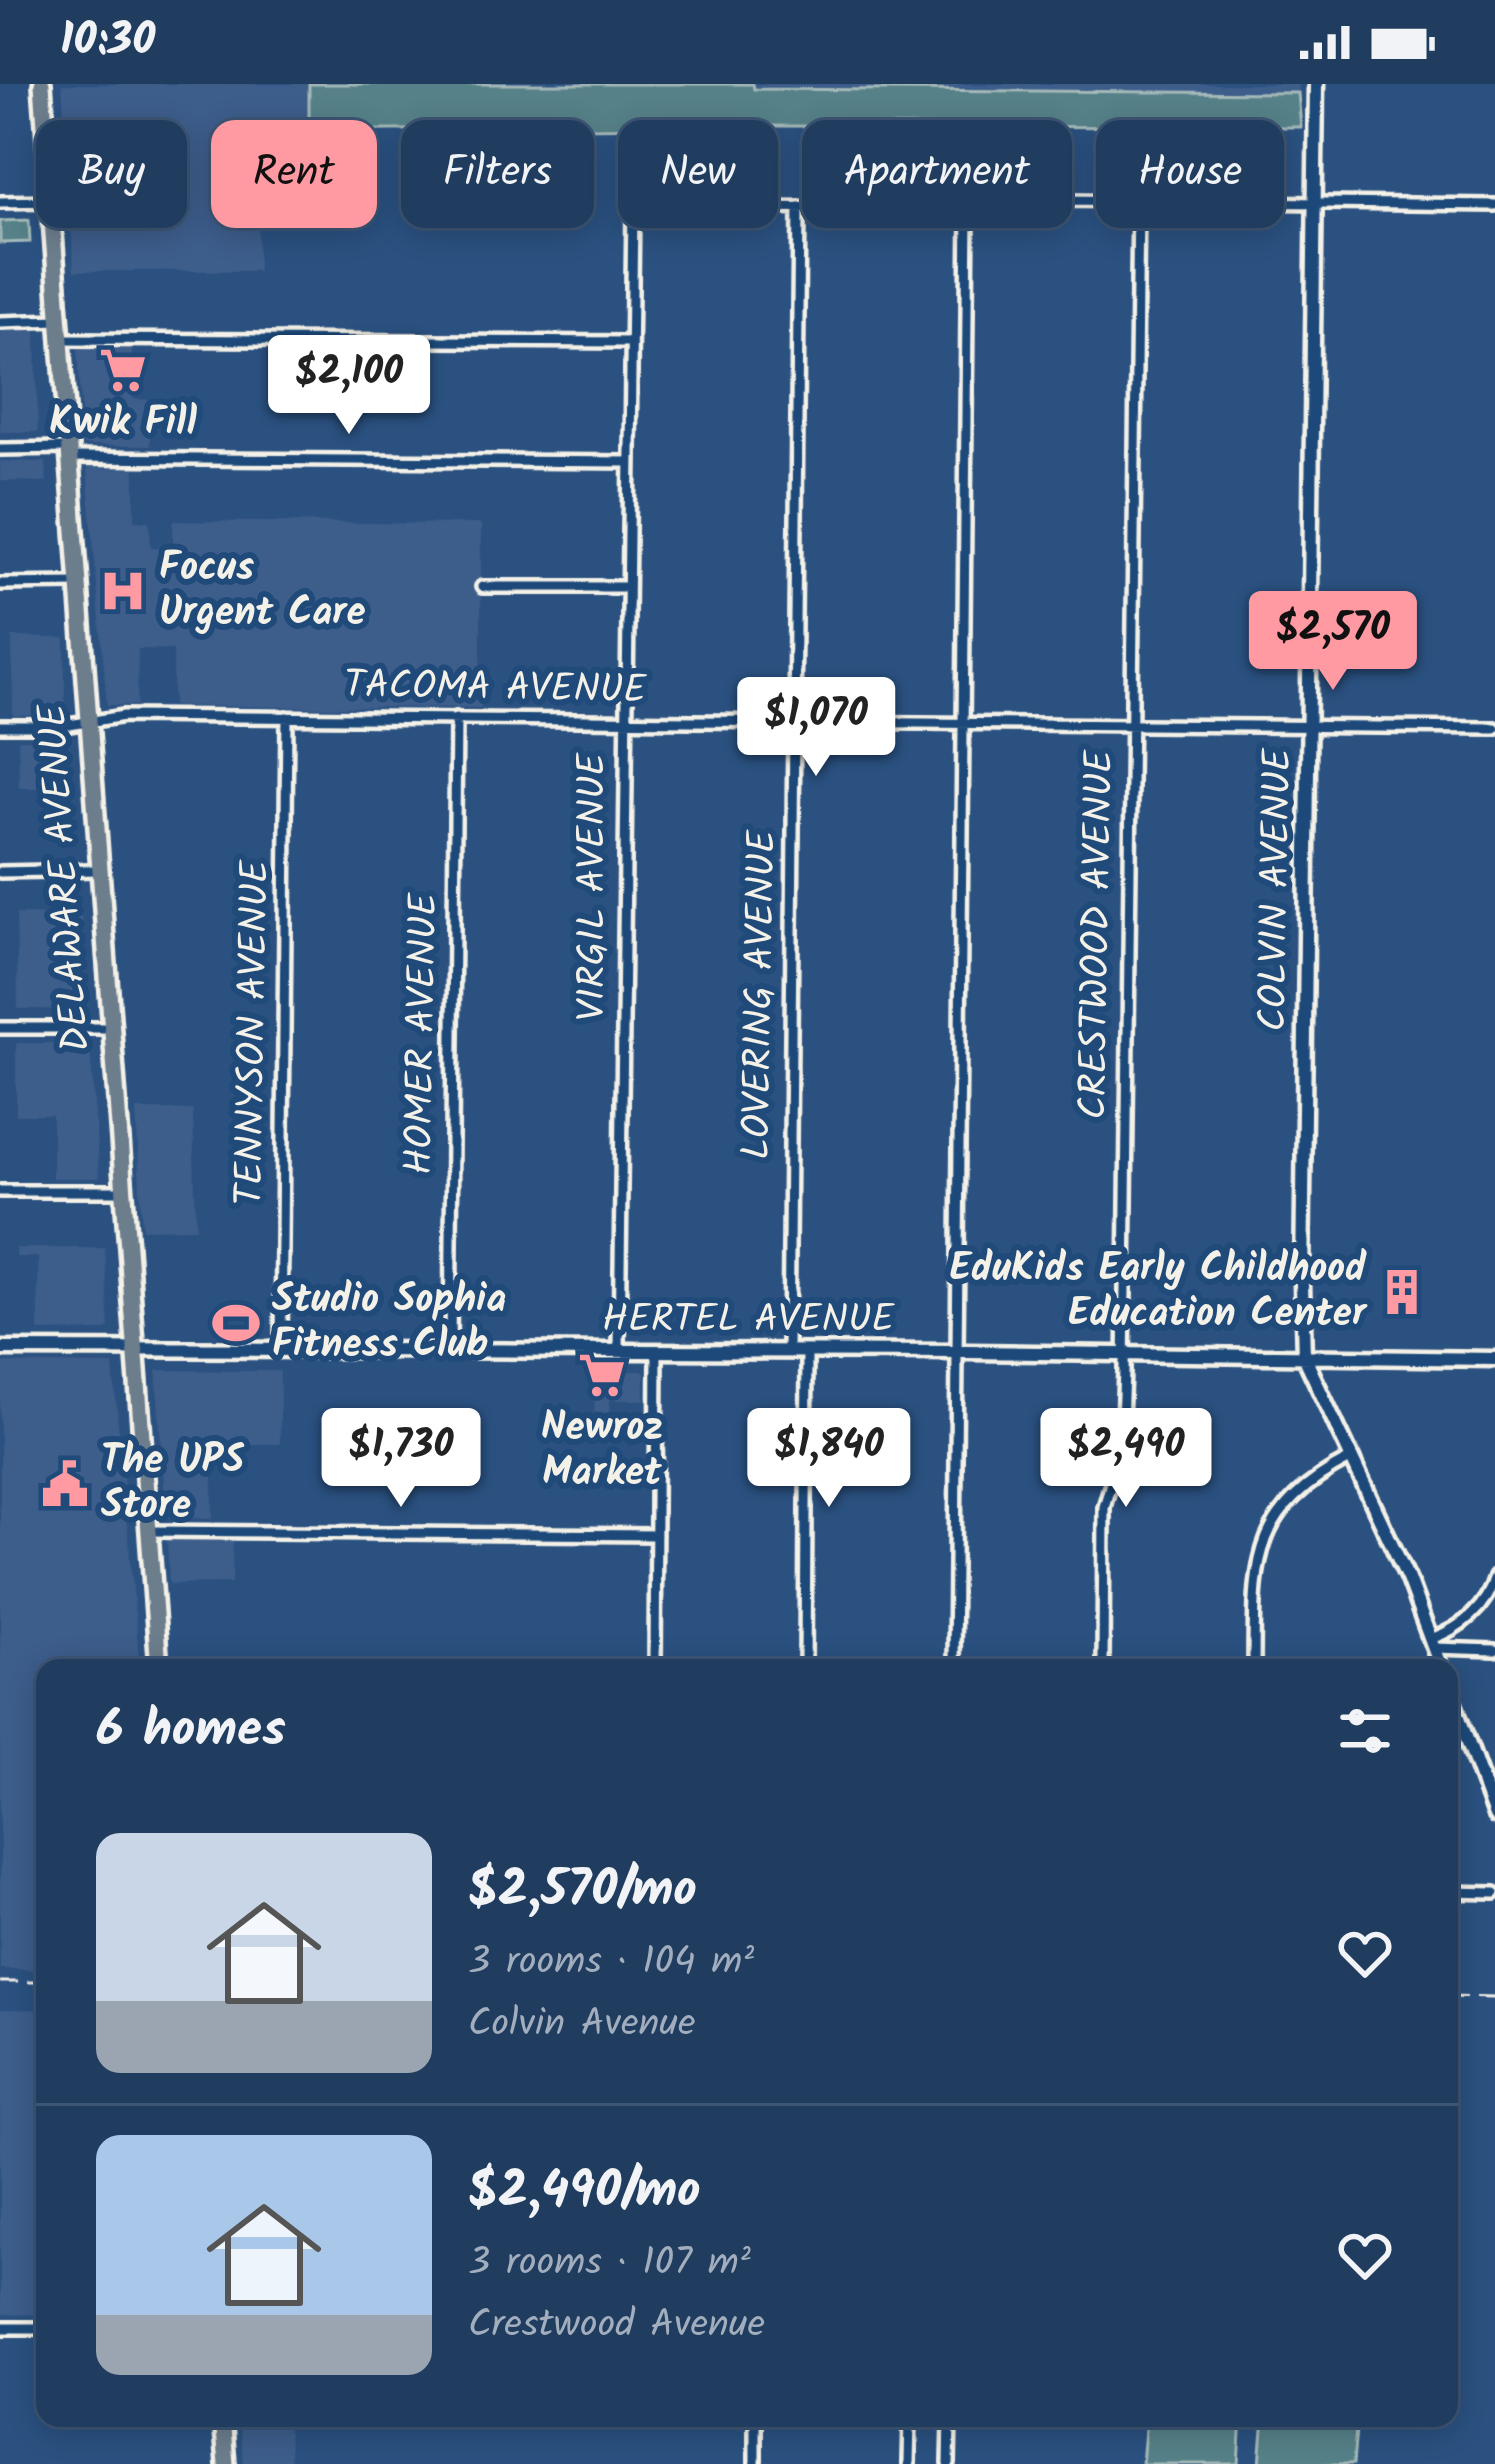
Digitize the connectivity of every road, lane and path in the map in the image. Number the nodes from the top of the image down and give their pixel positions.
1 (42, 84) edge
2 (1316, 84) edge
3 (45, 120) edge
4 (0, 202) edge
5 (36, 202) edge
6 (1284, 202) edge
7 (1314, 202) junction
8 (1495, 205) edge
9 (799, 207) junction
10 (802, 207) edge
11 (53, 228) edge
12 (968, 228) edge
13 (1138, 228) edge
14 (59, 320) junction
15 (0, 322) edge
16 (60, 339) junction
17 (631, 342) junction
18 (0, 449) edge
19 (68, 453) junction
20 (630, 462) junction
21 (77, 583) junction
22 (0, 584) edge
23 (482, 587) dead end
24 (627, 587) junction
25 (287, 717) junction
26 (456, 718) junction
27 (625, 720) junction
28 (87, 721) junction
29 (794, 722) junction
30 (962, 723) junction
31 (1131, 724) junction
32 (1309, 725) junction
33 (0, 726) edge
34 (1495, 728) edge
35 (98, 870) junction
36 (0, 872) edge
37 (0, 1028) edge
38 (110, 1028) junction
39 (0, 1191) edge
40 (122, 1191) junction
41 (0, 1348) edge
42 (133, 1348) junction
43 (281, 1349) junction
44 (450, 1350) junction
45 (619, 1351) junction
46 (657, 1351) junction
47 (788, 1352) junction
48 (807, 1352) junction
49 (956, 1352) junction
50 (1124, 1354) junction
51 (1304, 1356) junction
52 (1495, 1359) edge
53 (1350, 1459) junction
54 (148, 1531) junction
55 (656, 1535) junction
56 (1495, 1577) edge
57 (1432, 1644) junction
58 (1495, 1650) edge
59 (158, 1659) edge
60 (655, 1659) edge
61 (805, 1659) edge
62 (954, 1659) edge
63 (1103, 1659) edge
64 (1254, 1659) edge
65 (1438, 1659) edge
66 (1458, 1715) edge
67 (1495, 1816) edge
68 (1458, 1892) edge
69 (1495, 1893) edge
70 (0, 2328) edge
71 (36, 2328) edge
72 (223, 2427) edge
73 (755, 2427) edge
74 (910, 2427) edge
75 (950, 2427) edge
76 (226, 2464) edge
77 (755, 2464) edge
78 (909, 2464) edge
79 (949, 2464) edge

1 - 3 main road, DELAWARE AVENUE
2 - 7 street, COLVIN AVENUE
4 - 5 street
6 - 7 street
7 - 8 street
7 - 32 street, COLVIN AVENUE
9 - 10 street
9 - 17 street, VIRGIL AVENUE
9 - 29 street, LOVERING AVENUE
11 - 14 main road, DELAWARE AVENUE
12 - 30 street
13 - 31 street, CRESTWOOD AVENUE
14 - 15 street
14 - 16 main road, DELAWARE AVENUE
16 - 17 street
16 - 19 main road, DELAWARE AVENUE
17 - 20 street, VIRGIL AVENUE
18 - 19 street
19 - 20 street
19 - 21 main road, DELAWARE AVENUE
20 - 24 street, VIRGIL AVENUE
21 - 22 street
21 - 28 main road, DELAWARE AVENUE
23 - 24 street
24 - 27 street, VIRGIL AVENUE
25 - 26 street, TACOMA AVENUE
25 - 28 street, TACOMA AVENUE
25 - 43 street, TENNYSON AVENUE
26 - 27 street, TACOMA AVENUE
26 - 44 street, HOMER AVENUE
27 - 29 street, TACOMA AVENUE
27 - 45 street, VIRGIL AVENUE
28 - 33 street, TACOMA AVENUE
28 - 35 main road, DELAWARE AVENUE
29 - 30 street, TACOMA AVENUE
29 - 47 street, LOVERING AVENUE
30 - 31 street, TACOMA AVENUE
30 - 49 street
31 - 32 street, TACOMA AVENUE
31 - 50 street, CRESTWOOD AVENUE
32 - 34 street, TACOMA AVENUE
32 - 51 street, COLVIN AVENUE
35 - 36 street
35 - 38 main road, DELAWARE AVENUE
37 - 38 street
38 - 40 main road, DELAWARE AVENUE
39 - 40 street
40 - 42 main road, DELAWARE AVENUE
41 - 42 street, HERTEL AVENUE
42 - 43 street, HERTEL AVENUE
42 - 54 main road, DELAWARE AVENUE
43 - 44 street, HERTEL AVENUE
44 - 45 street, HERTEL AVENUE
45 - 46 street, HERTEL AVENUE
46 - 47 street, HERTEL AVENUE
46 - 55 street
47 - 48 street, HERTEL AVENUE
48 - 49 street, HERTEL AVENUE
48 - 61 street
49 - 50 street, HERTEL AVENUE
49 - 62 street
50 - 51 street, HERTEL AVENUE
50 - 63 street, CRESTWOOD AVENUE
51 - 52 street, HERTEL AVENUE
51 - 53 street, COLVIN AVENUE
53 - 57 street, COLVIN AVENUE
53 - 64 street
54 - 55 street
54 - 59 main road, DELAWARE AVENUE
55 - 60 street
56 - 57 street
57 - 58 street
57 - 65 street, COLVIN AVENUE
66 - 67 street
68 - 69 street
70 - 71 street
72 - 76 main road
73 - 77 street
74 - 78 street
75 - 79 street

